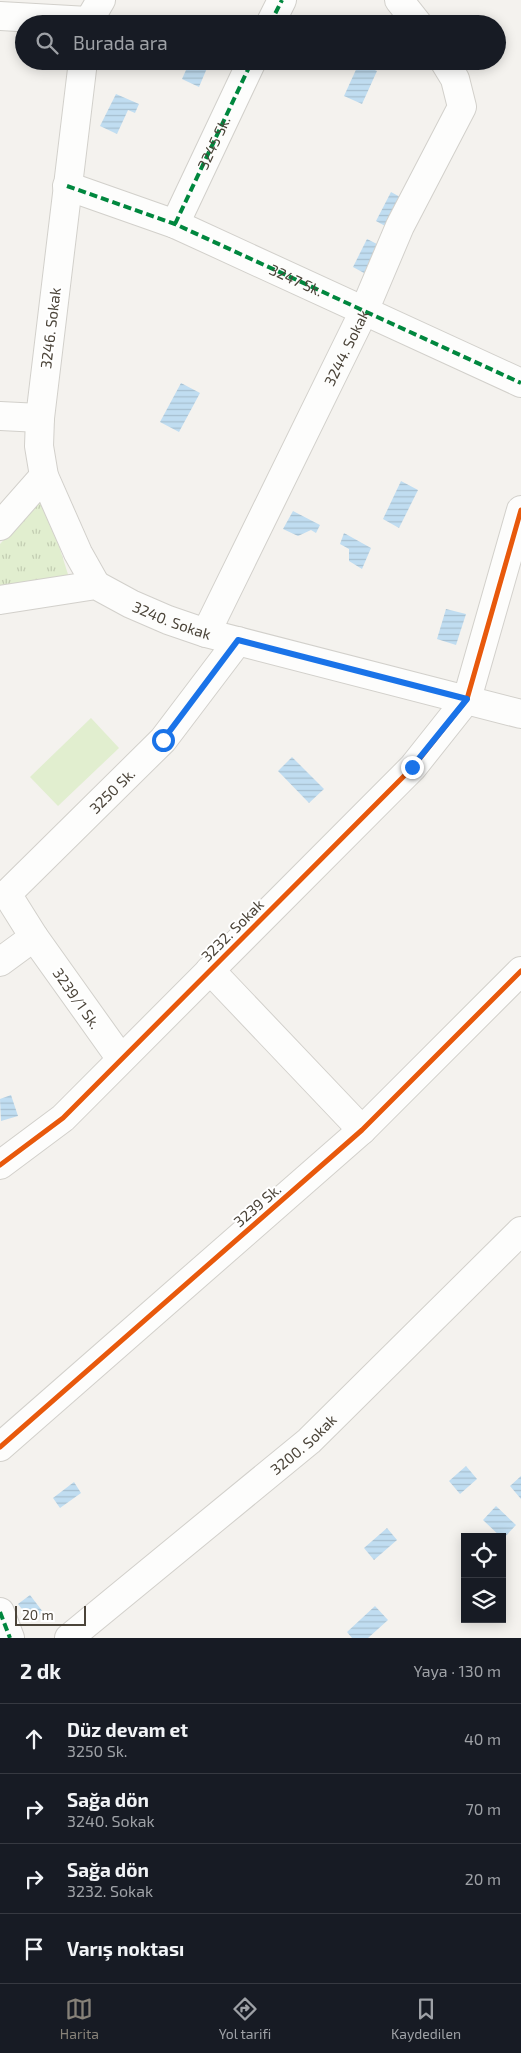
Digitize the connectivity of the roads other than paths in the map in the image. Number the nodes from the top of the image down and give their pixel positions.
1 (282, 0) edge
2 (399, 0) edge
3 (274, 15) edge
4 (411, 15) edge
5 (0, 16) edge
6 (15, 16) edge
7 (82, 70) edge
8 (248, 70) edge
9 (450, 70) edge
10 (67, 186) junction
11 (174, 224) junction
12 (364, 311) junction
13 (521, 384) edge
14 (0, 416) edge
15 (40, 418) junction
16 (44, 476) junction
17 (521, 510) edge
18 (0, 526) edge
19 (96, 585) junction
20 (0, 600) edge
21 (206, 633) junction
22 (238, 640) junction
23 (467, 699) junction
24 (521, 714) edge
25 (3, 888) edge
26 (34, 937) junction
27 (0, 962) edge
28 (210, 970) junction
29 (521, 971) edge
30 (121, 1058) junction
31 (362, 1130) junction
32 (0, 1165) edge
33 (521, 1231) edge
34 (0, 1447) edge
35 (0, 1612) edge
36 (10, 1638) edge
37 (69, 1638) edge

1 - 3 street
2 - 4 street
5 - 6 street
7 - 10 street, 3246. Sokak
8 - 11 street, 3245 Sk.
9 - 12 street, 3244. Sokak
10 - 11 street, 3247 Sk.
10 - 15 street, 3246. Sokak
11 - 12 street, 3247 Sk.
12 - 13 street, 3247 Sk.
12 - 21 street, 3244. Sokak
14 - 15 street
15 - 16 street, 3246. Sokak
16 - 18 street
16 - 19 street, 3246. Sokak
17 - 23 street
19 - 20 street
19 - 21 street, 3240. Sokak
21 - 22 street, 3240. Sokak
22 - 23 street, 3240. Sokak
22 - 25 street, 3250 Sk.
23 - 24 street, 3240. Sokak
23 - 28 street, 3232. Sokak
25 - 26 street, 3250 Sk.
26 - 27 street
26 - 30 street, 3239/1 Sk.
28 - 30 street, 3232. Sokak
28 - 31 street
29 - 31 street, 3239 Sk.
30 - 32 street, 3232. Sokak
31 - 34 street, 3239 Sk.
33 - 37 street, 3200. Sokak
35 - 36 street

